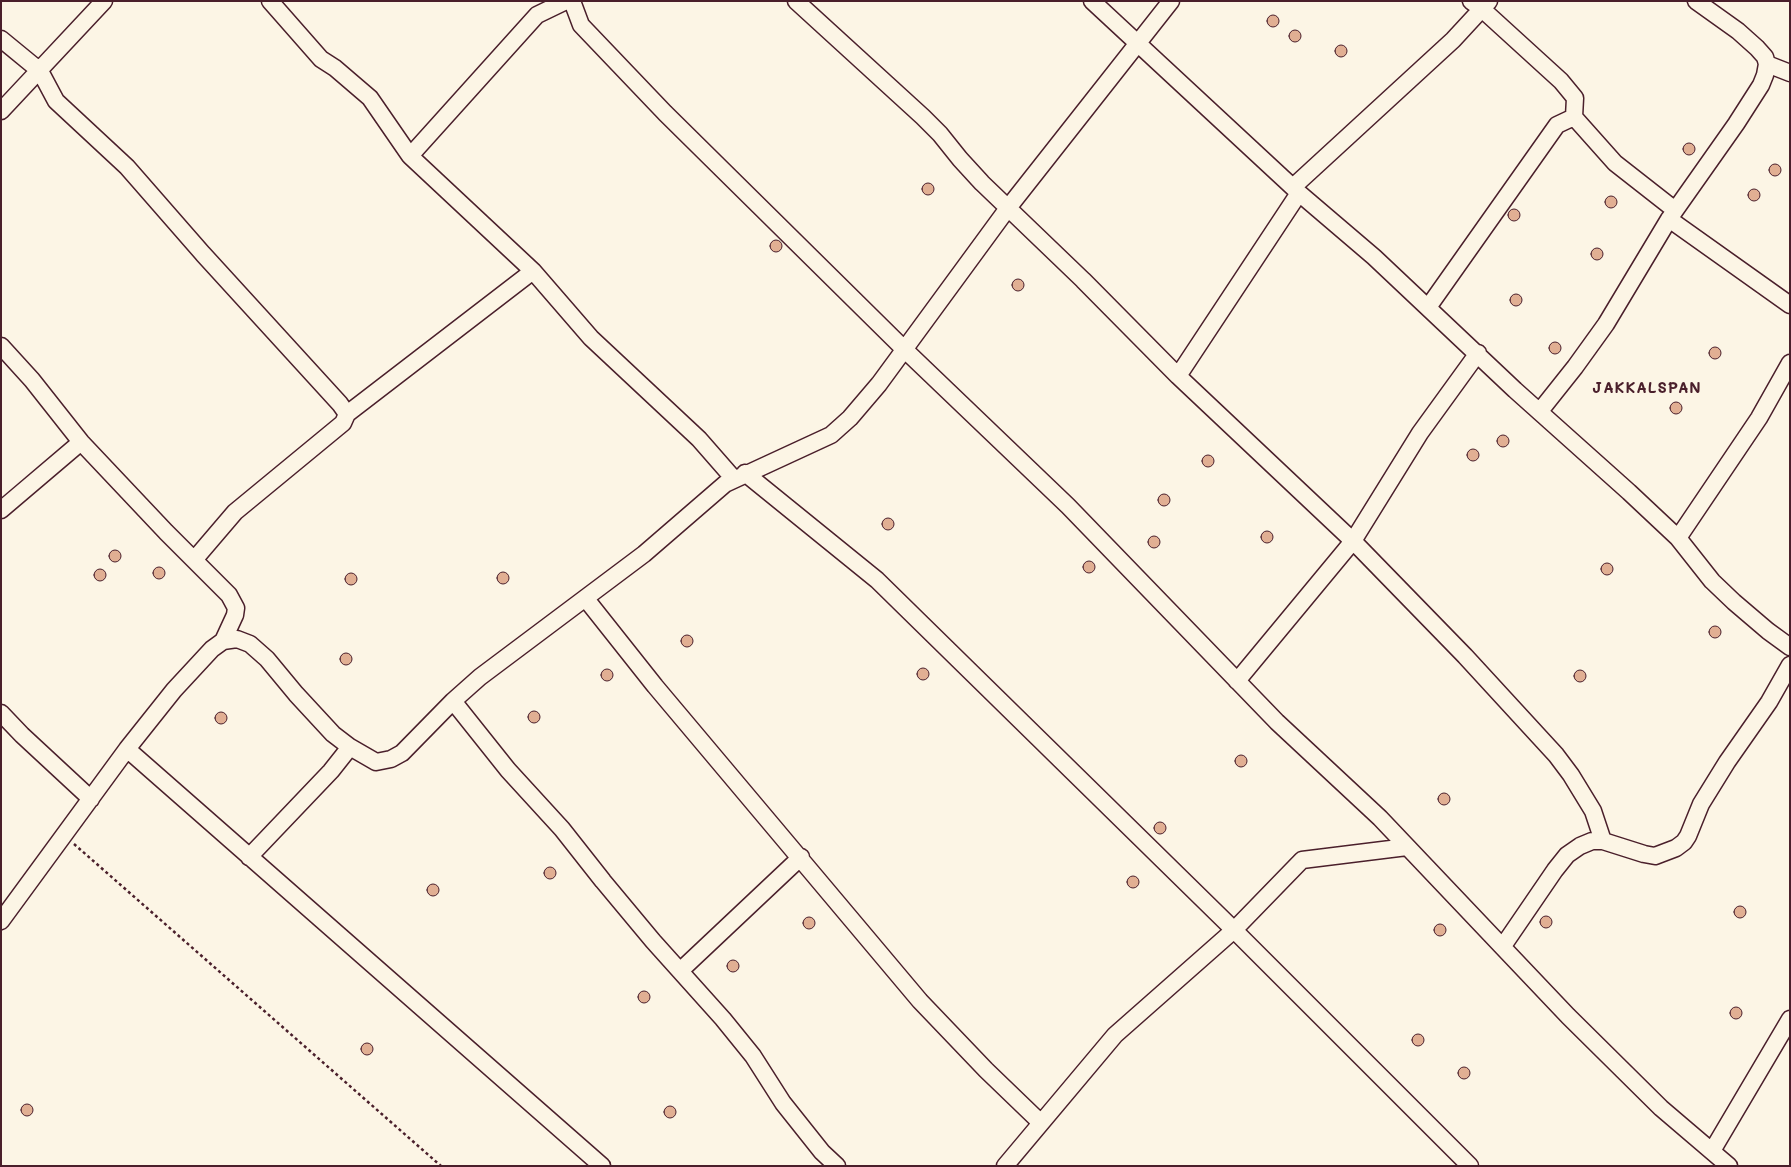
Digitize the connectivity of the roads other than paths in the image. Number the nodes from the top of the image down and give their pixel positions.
1 (104, 1) edge
2 (270, 1) edge
3 (566, 1) edge
4 (572, 1) edge
5 (796, 1) edge
6 (1092, 1) edge
7 (1171, 1) edge
8 (1696, 1) edge
9 (1481, 4) edge
10 (1, 39) edge
11 (1137, 44) junction
12 (1767, 64) junction
13 (40, 71) junction
14 (1790, 73) edge
15 (1, 111) edge
16 (1574, 116) junction
17 (410, 156) junction
18 (1296, 190) junction
19 (1008, 208) junction
20 (1672, 214) junction
21 (533, 271) junction
22 (1790, 305) edge
23 (1428, 306) junction
24 (1, 346) edge
25 (904, 349) junction
26 (1478, 353) junction
27 (1790, 363) edge
28 (1178, 376) junction
29 (1540, 411) junction
30 (347, 414) junction
31 (81, 442) junction
32 (740, 476) junction
33 (1, 510) edge
34 (1678, 538) junction
35 (1353, 542) junction
36 (194, 560) junction
37 (586, 600) junction
38 (223, 641) junction
39 (1790, 647) edge
40 (1790, 665) edge
41 (1237, 681) junction
42 (453, 701) junction
43 (1, 713) edge
44 (350, 747) junction
45 (127, 749) junction
46 (91, 799) junction
47 (1603, 841) junction
48 (1407, 847) junction
49 (249, 856) junction
50 (801, 858) junction
51 (1, 921) edge
52 (1234, 930) junction
53 (1503, 946) junction
54 (680, 971) junction
55 (1790, 1020) edge
56 (1041, 1123) junction
57 (1712, 1150) junction
58 (602, 1166) edge
59 (837, 1166) edge
60 (1005, 1166) edge
61 (1470, 1166) edge
62 (1729, 1166) edge

1 - 13 street
2 - 17 street
3 - 17 street
4 - 25 street
5 - 19 street
6 - 11 street
7 - 11 street
8 - 12 street
9 - 16 street
9 - 18 street
10 - 13 street
11 - 18 street
11 - 19 street
12 - 14 street
12 - 20 street
13 - 15 street
13 - 30 street
16 - 20 street
16 - 23 street
17 - 21 street
18 - 23 street
18 - 28 street
19 - 25 street
19 - 28 street
20 - 22 street
20 - 29 street
21 - 30 street
21 - 32 street
23 - 26 street
24 - 31 street
25 - 32 street
25 - 41 street
26 - 29 street
26 - 35 street
27 - 34 street
28 - 35 street
29 - 34 street
30 - 36 street
31 - 33 street
31 - 36 street
32 - 37 street
32 - 52 street
34 - 39 street
35 - 41 street
35 - 47 street
36 - 38 street
37 - 42 street
37 - 50 street
38 - 44 street
38 - 45 street
40 - 47 street
41 - 48 street
42 - 44 street
42 - 54 street
43 - 46 street
44 - 49 street
45 - 46 street
45 - 49 street
46 - 51 street
47 - 53 street
48 - 52 street
48 - 53 street
49 - 58 street
50 - 54 street
50 - 56 street
52 - 56 street
52 - 61 street
53 - 57 street
54 - 59 street
55 - 57 street
56 - 60 street
57 - 62 street

